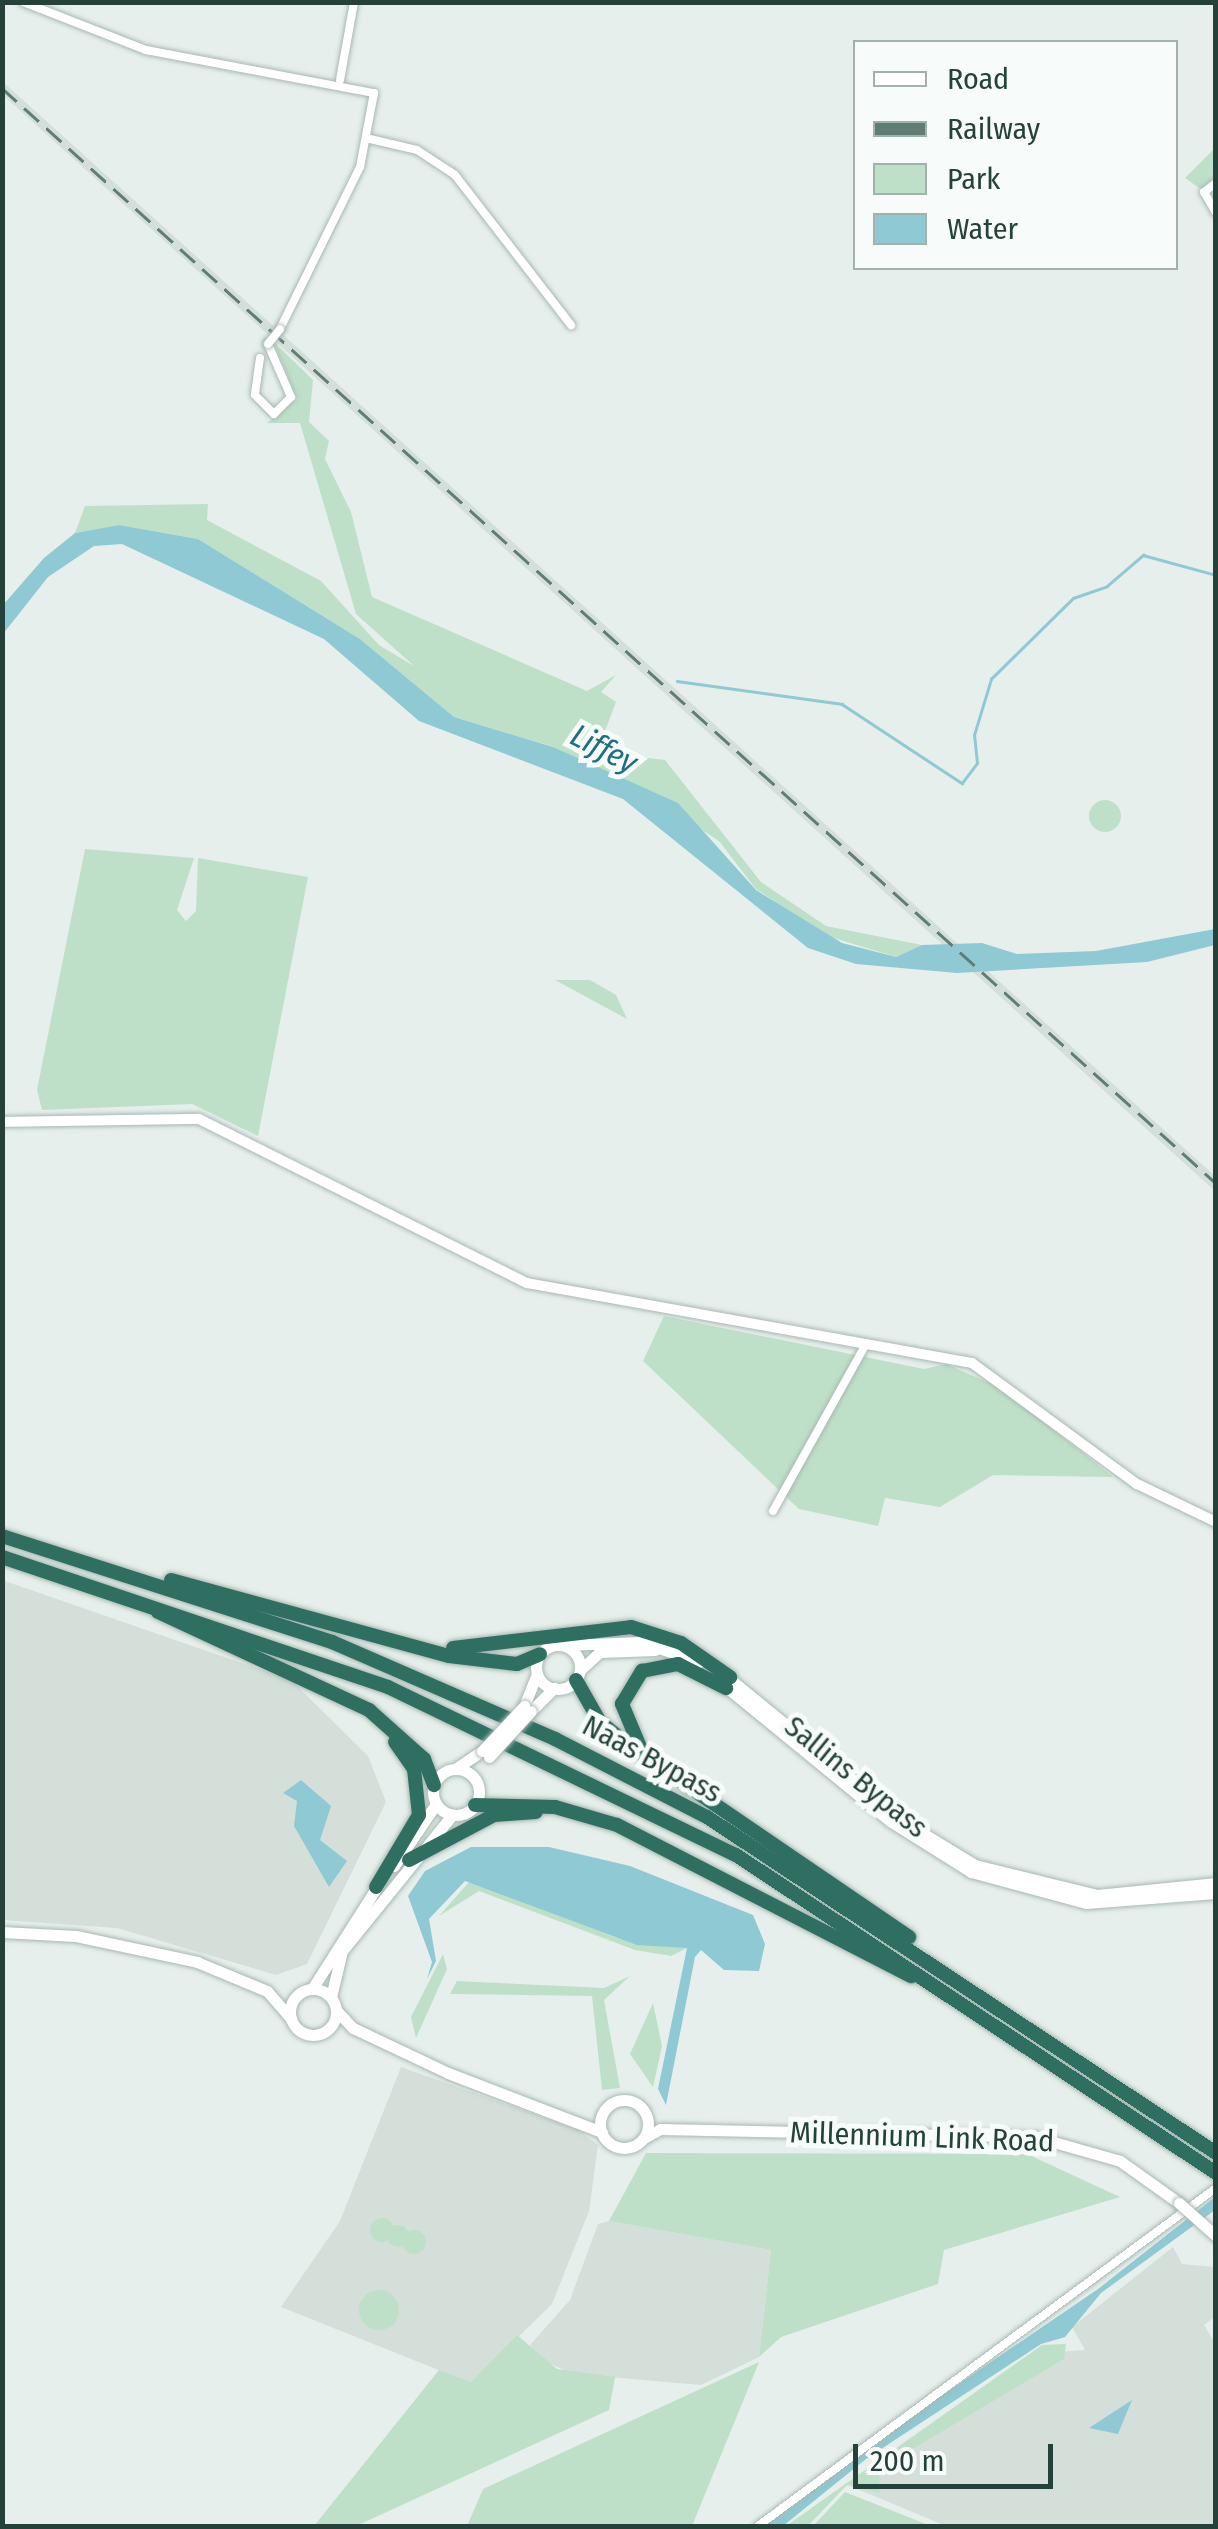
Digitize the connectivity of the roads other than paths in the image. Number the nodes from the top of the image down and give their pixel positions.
1 (23, 2) edge
2 (354, 2) edge
3 (340, 80) junction
4 (370, 140) junction
5 (1216, 183) edge
6 (1216, 213) edge
7 (571, 325) dead end
8 (260, 358) dead end
9 (2, 1122) edge
10 (865, 1346) junction
11 (773, 1512) dead end
12 (1216, 1522) edge
13 (2, 1536) edge
14 (2, 1558) edge
15 (78, 1560) junction
16 (407, 1645) junction
17 (565, 1646) junction
18 (540, 1654) junction
19 (537, 1672) junction
20 (578, 1675) junction
21 (728, 1682) junction
22 (554, 1688) junction
23 (350, 1700) junction
24 (528, 1709) junction
25 (486, 1754) junction
26 (662, 1767) junction
27 (455, 1769) junction
28 (477, 1782) junction
29 (434, 1784) junction
30 (436, 1804) junction
31 (475, 1804) junction
32 (452, 1815) junction
33 (582, 1815) junction
34 (409, 1860) junction
35 (1216, 1883) edge
36 (376, 1887) junction
37 (1216, 1893) edge
38 (2, 1932) edge
39 (312, 1989) junction
40 (267, 1991) junction
41 (299, 1994) junction
42 (333, 2004) junction
43 (291, 2019) junction
44 (329, 2028) junction
45 (353, 2028) junction
46 (1087, 2075) junction
47 (603, 2113) junction
48 (583, 2119) junction
49 (648, 2120) junction
50 (660, 2130) junction
51 (602, 2132) junction
52 (644, 2138) junction
53 (1216, 2152) edge
54 (1214, 2172) edge
55 (1216, 2188) edge
56 (1216, 2236) edge
57 (758, 2526) edge

1 - 3 street
2 - 3 street
3 - 4 street
4 - 7 street
4 - 8 street, bridge
5 - 6 street
9 - 10 street
10 - 11 street
10 - 12 street
13 - 15 highway, Naas Bypass
14 - 23 highway
14 - 46 highway, Naas Bypass
15 - 16 highway
15 - 46 highway, Naas Bypass
16 - 18 highway
16 - 21 highway
17 - 18 main road, Sallins Bypass
17 - 20 main road
17 - 21 main road, Sallins Bypass
18 - 19 main road
19 - 22 main road
19 - 24 main road
20 - 21 main road, Sallins Bypass
20 - 22 main road, Sallins Bypass
20 - 26 highway
21 - 26 highway
21 - 35 main road, Sallins Bypass
21 - 37 main road, Sallins Bypass
22 - 24 main road
23 - 29 highway
23 - 36 highway
24 - 25 main road, bridge
25 - 27 main road
25 - 28 main road
26 - 46 highway
27 - 28 main road
27 - 29 main road
28 - 31 main road
29 - 30 main road
30 - 32 main road
30 - 36 main road
31 - 32 main road
31 - 33 highway
32 - 34 main road
33 - 34 highway
33 - 46 highway
34 - 42 main road
36 - 39 main road
38 - 40 main road
39 - 41 main road
39 - 42 main road
40 - 41 main road
40 - 43 main road
41 - 43 main road
42 - 44 main road
42 - 45 main road
43 - 44 main road
44 - 45 main road
45 - 48 main road
46 - 53 highway, Naas Bypass
46 - 54 highway, Naas Bypass
47 - 48 main road
47 - 49 main road
47 - 51 main road
48 - 51 main road
49 - 50 main road
49 - 52 main road
50 - 52 main road, Millennium Link Road
50 - 56 main road, Millennium Link Road, bridge
51 - 52 main road
55 - 57 street

